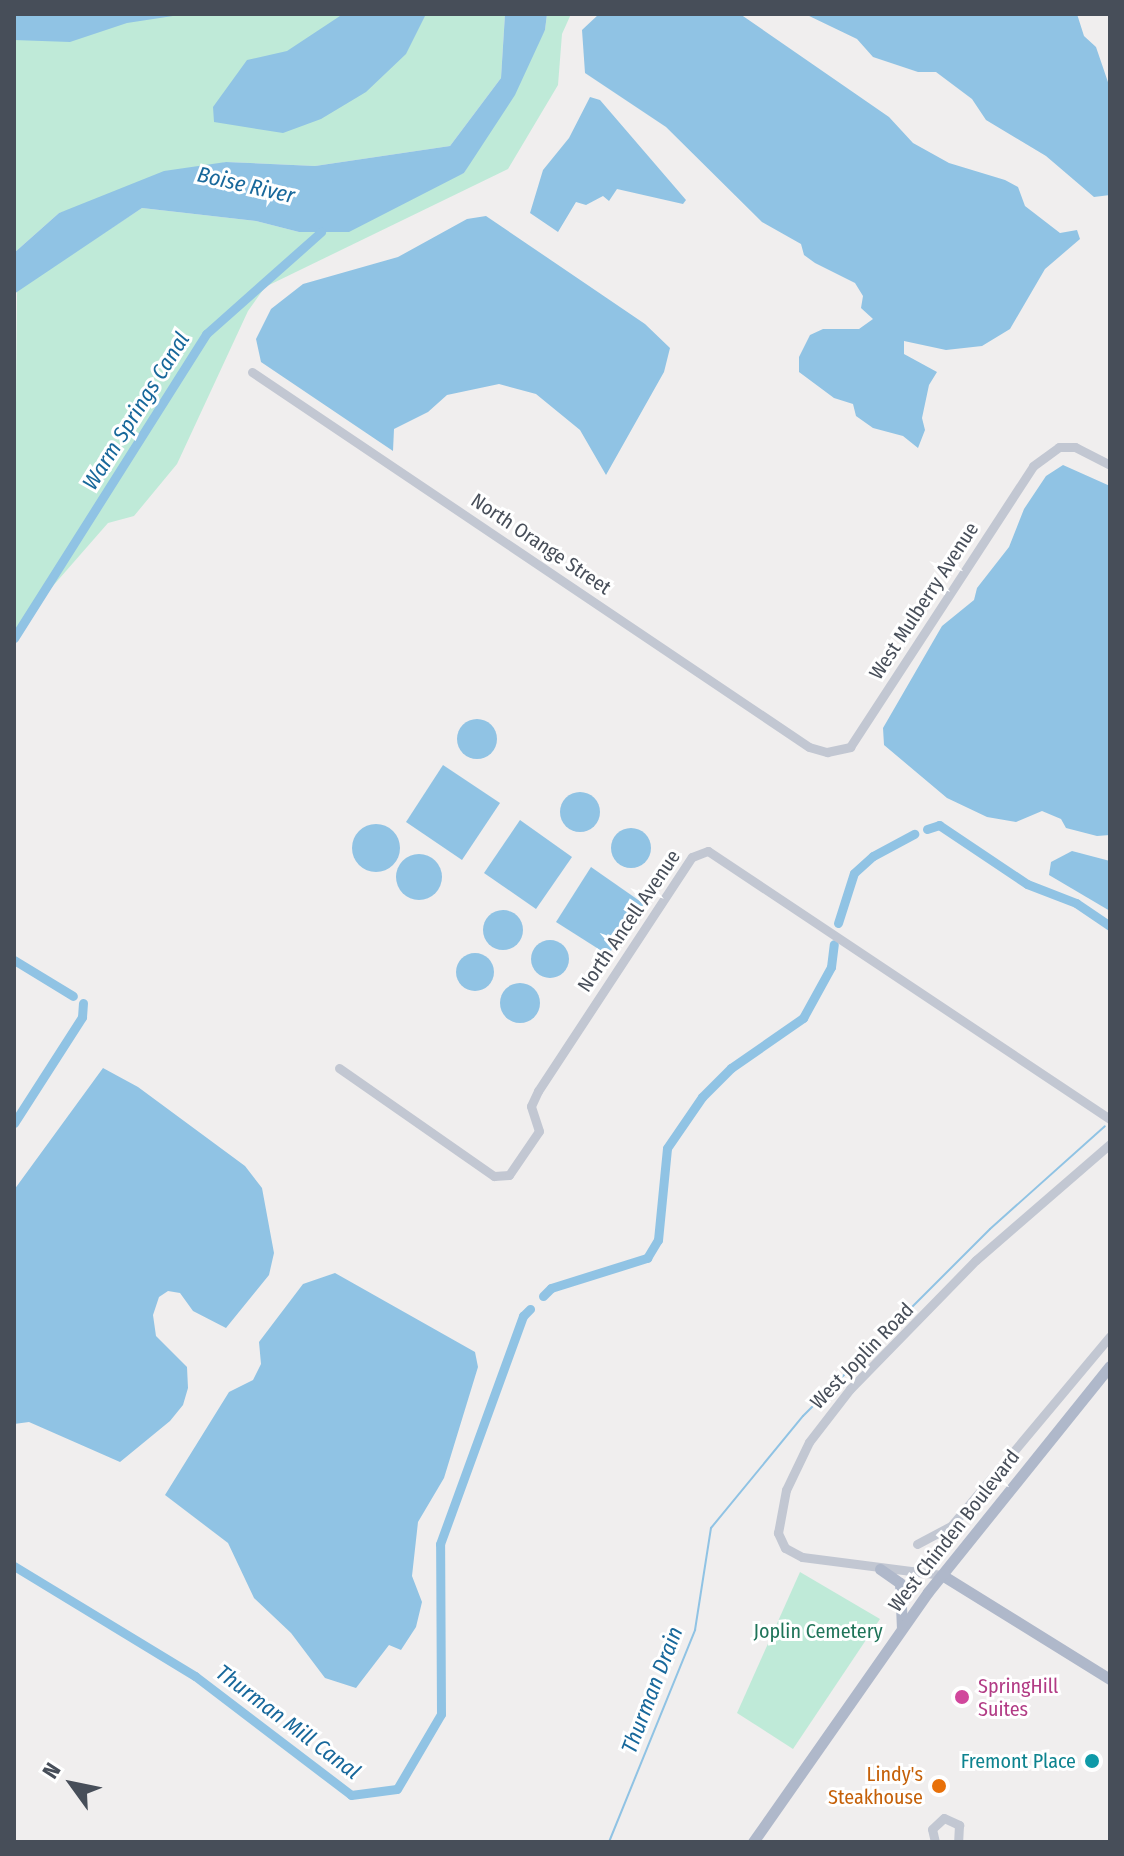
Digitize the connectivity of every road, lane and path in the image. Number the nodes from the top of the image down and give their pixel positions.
1 (252, 372) dead end
2 (1110, 465) edge
3 (809, 747) joint
4 (339, 1068) dead end
5 (1110, 1119) edge
6 (1110, 1144) edge
7 (1110, 1336) edge
8 (1110, 1366) edge
9 (917, 1544) dead end
10 (880, 1569) junction
11 (942, 1575) junction
12 (902, 1628) junction
13 (1110, 1679) edge
14 (753, 1842) edge
15 (935, 1842) edge
16 (959, 1842) edge

1 - 3 street, North Orange Street
2 - 3 street, West Mulberry Avenue
4 - 5 street, North Ancell Avenue
6 - 10 street, West Joplin Road
7 - 9 street
8 - 11 main road, West Chinden Boulevard
10 - 11 street, West Joplin Road
10 - 12 main road
11 - 12 main road, West Chinden Boulevard
11 - 13 main road
12 - 14 main road, West Chinden Boulevard
15 - 16 street

